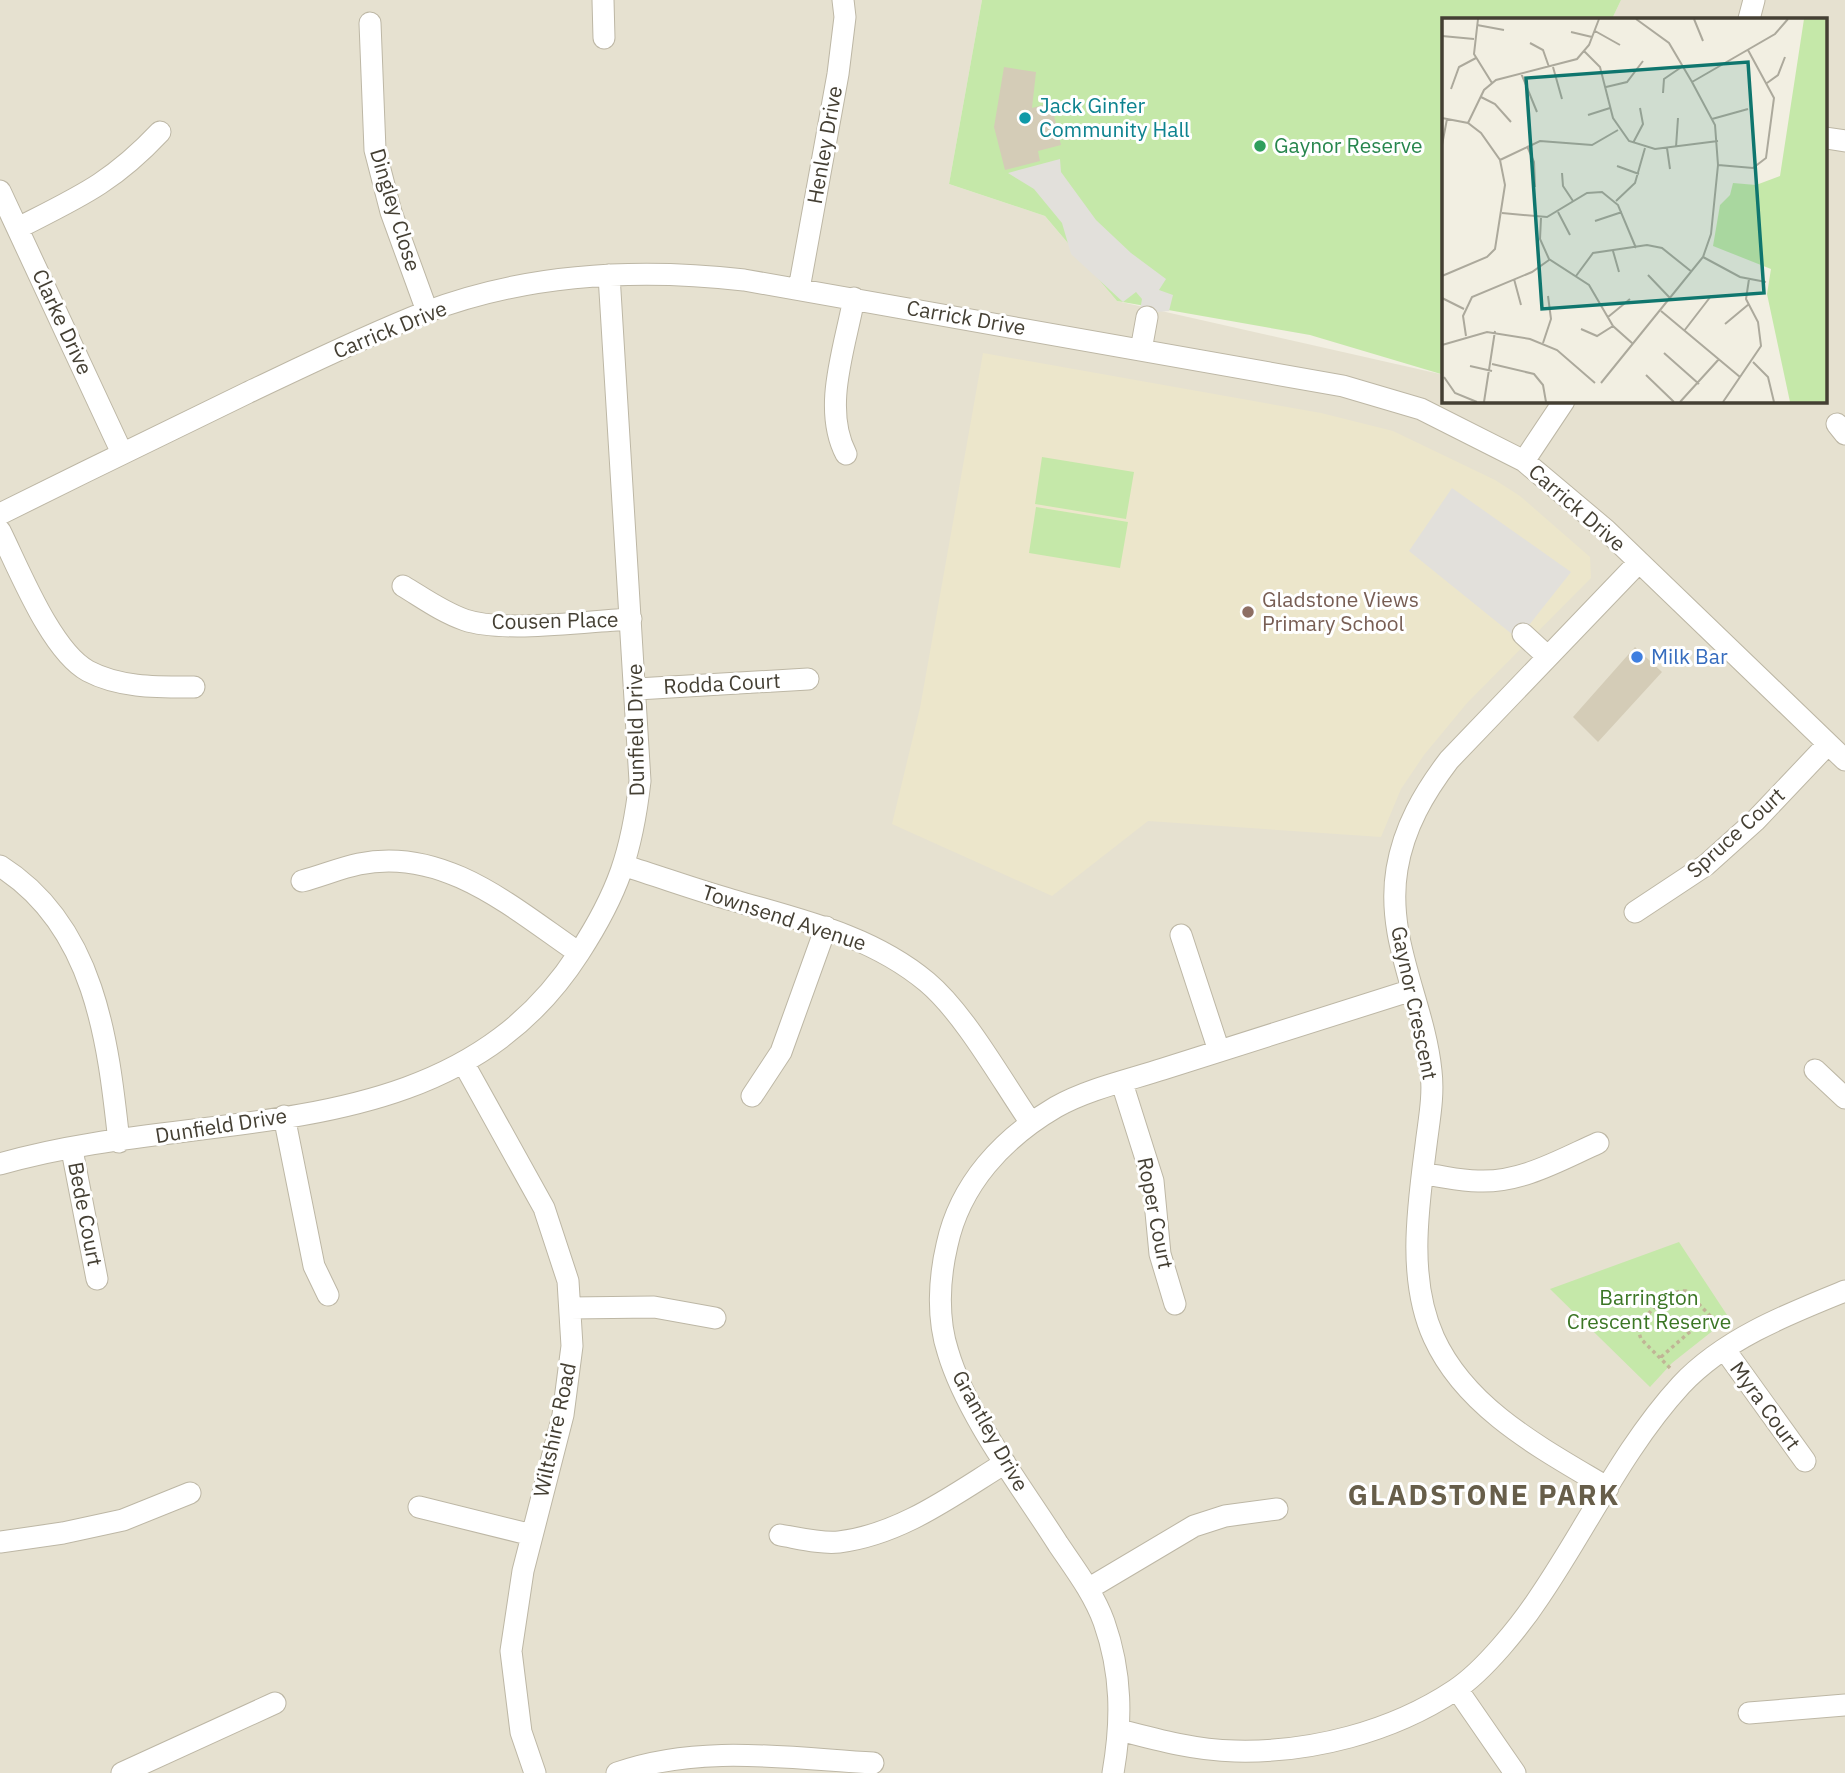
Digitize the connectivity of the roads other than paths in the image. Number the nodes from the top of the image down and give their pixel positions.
1 (603, 0) edge
2 (843, 0) edge
3 (1754, 0) edge
4 (1749, 18) edge
5 (370, 23) dead end
6 (604, 37) dead end
7 (160, 132) dead end
8 (0, 191) edge
9 (18, 228) junction
10 (609, 275) junction
11 (799, 289) junction
12 (853, 298) junction
13 (427, 312) junction
14 (1147, 317) dead end
15 (1141, 350) junction
16 (1563, 402) edge
17 (122, 453) junction
18 (846, 454) dead end
19 (1524, 461) junction
20 (0, 514) edge
21 (0, 531) edge
22 (1639, 562) junction
23 (404, 586) dead end
24 (631, 619) junction
25 (1522, 634) dead end
26 (1548, 657) junction
27 (808, 679) dead end
28 (194, 687) dead end
29 (637, 689) junction
30 (1828, 744) junction
31 (1845, 760) edge
32 (0, 866) edge
33 (625, 866) junction
34 (302, 881) dead end
35 (1635, 912) dead end
36 (826, 927) junction
37 (1181, 935) dead end
38 (579, 953) junction
39 (1412, 990) junction
40 (1219, 1051) junction
41 (464, 1064) junction
42 (1815, 1070) dead end
43 (1122, 1083) junction
44 (752, 1096) dead end
45 (1845, 1098) edge
46 (284, 1116) junction
47 (1031, 1123) junction
48 (119, 1142) junction
49 (1598, 1143) dead end
50 (72, 1150) junction
51 (0, 1164) edge
52 (1424, 1174) junction
53 (97, 1279) dead end
54 (1845, 1292) edge
55 (328, 1295) dead end
56 (1175, 1304) dead end
57 (570, 1308) junction
58 (715, 1318) dead end
59 (1724, 1350) junction
60 (1805, 1461) dead end
61 (1005, 1463) junction
62 (1608, 1488) junction
63 (190, 1493) dead end
64 (419, 1507) dead end
65 (1277, 1509) dead end
66 (532, 1535) junction
67 (780, 1535) dead end
68 (0, 1542) edge
69 (1088, 1589) junction
70 (1457, 1689) junction
71 (275, 1703) dead end
72 (1845, 1705) edge
73 (1749, 1713) dead end
74 (1121, 1730) junction
75 (873, 1763) dead end
76 (122, 1773) edge
77 (535, 1773) edge
78 (617, 1773) edge
79 (1112, 1773) edge
80 (1515, 1773) edge

1 - 6 street
2 - 11 street, Henley Drive
3 - 4 street
5 - 13 street, Dingley Close
7 - 9 street
8 - 9 street, Clarke Drive
9 - 17 street, Clarke Drive
10 - 11 street, Carrick Drive
10 - 13 street, Carrick Drive
10 - 24 street, Dunfield Drive
11 - 12 street, Carrick Drive
12 - 15 street, Carrick Drive
12 - 18 street
13 - 17 street, Carrick Drive
14 - 15 street
15 - 19 street, Carrick Drive
16 - 19 street
17 - 20 street, Carrick Drive
19 - 22 street, Carrick Drive
21 - 28 street
22 - 26 street, Gaynor Crescent
22 - 30 street, Carrick Drive
23 - 24 street, Cousen Place
24 - 29 street, Dunfield Drive
25 - 26 street
26 - 39 street, Gaynor Crescent
27 - 29 street, Rodda Court
29 - 33 street, Dunfield Drive
30 - 31 street, Carrick Drive
30 - 35 street, Spruce Court
32 - 48 street
33 - 36 street, Townsend Avenue
33 - 38 street, Dunfield Drive
34 - 38 street
36 - 44 street
36 - 47 street, Townsend Avenue
37 - 40 street
38 - 41 street, Dunfield Drive
39 - 40 street, Grantley Drive
39 - 52 street, Gaynor Crescent
40 - 43 street, Grantley Drive
41 - 46 street, Dunfield Drive
41 - 57 street, Wiltshire Road
42 - 45 street
43 - 47 street, Grantley Drive
43 - 56 street, Roper Court
46 - 48 street, Dunfield Drive
46 - 55 street
47 - 61 street, Grantley Drive
48 - 50 street, Dunfield Drive
49 - 52 street
50 - 51 street, Dunfield Drive
50 - 53 street, Bede Court
52 - 62 street, Gaynor Crescent
54 - 59 street
57 - 58 street
57 - 66 street, Wiltshire Road
59 - 60 street, Myra Court
59 - 62 street
61 - 67 street
61 - 69 street, Grantley Drive
62 - 70 street
63 - 68 street
64 - 66 street
65 - 69 street
66 - 77 street, Wiltshire Road
69 - 74 street, Grantley Drive
70 - 74 street
70 - 80 street
71 - 76 street
72 - 73 street
74 - 79 street, Grantley Drive
75 - 78 street

